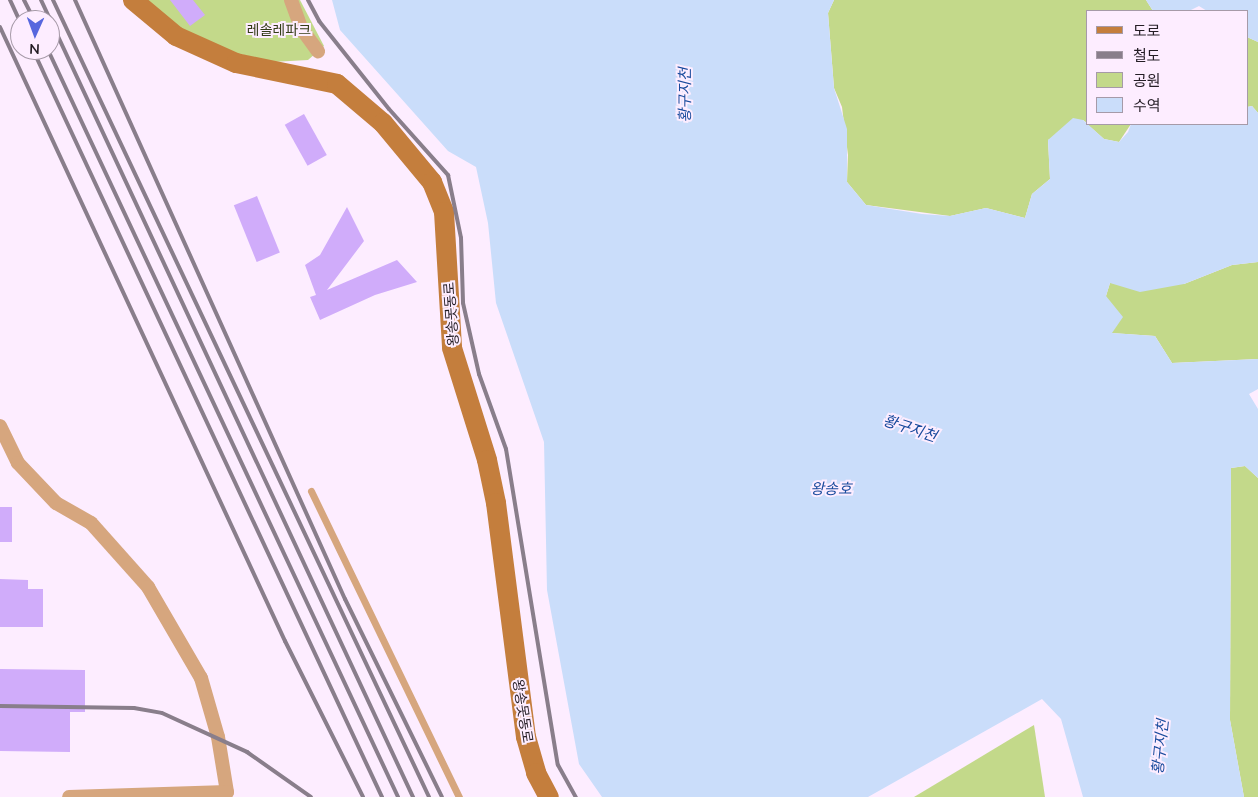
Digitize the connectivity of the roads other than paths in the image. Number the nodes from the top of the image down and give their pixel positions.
1 (132, 0) edge
2 (291, 0) edge
3 (318, 51) dead end
4 (0, 426) edge
5 (311, 491) dead end
6 (69, 797) edge
7 (459, 797) edge
8 (549, 797) edge

1 - 8 street, 왕송못동로
2 - 3 street
4 - 6 street
5 - 7 lane

